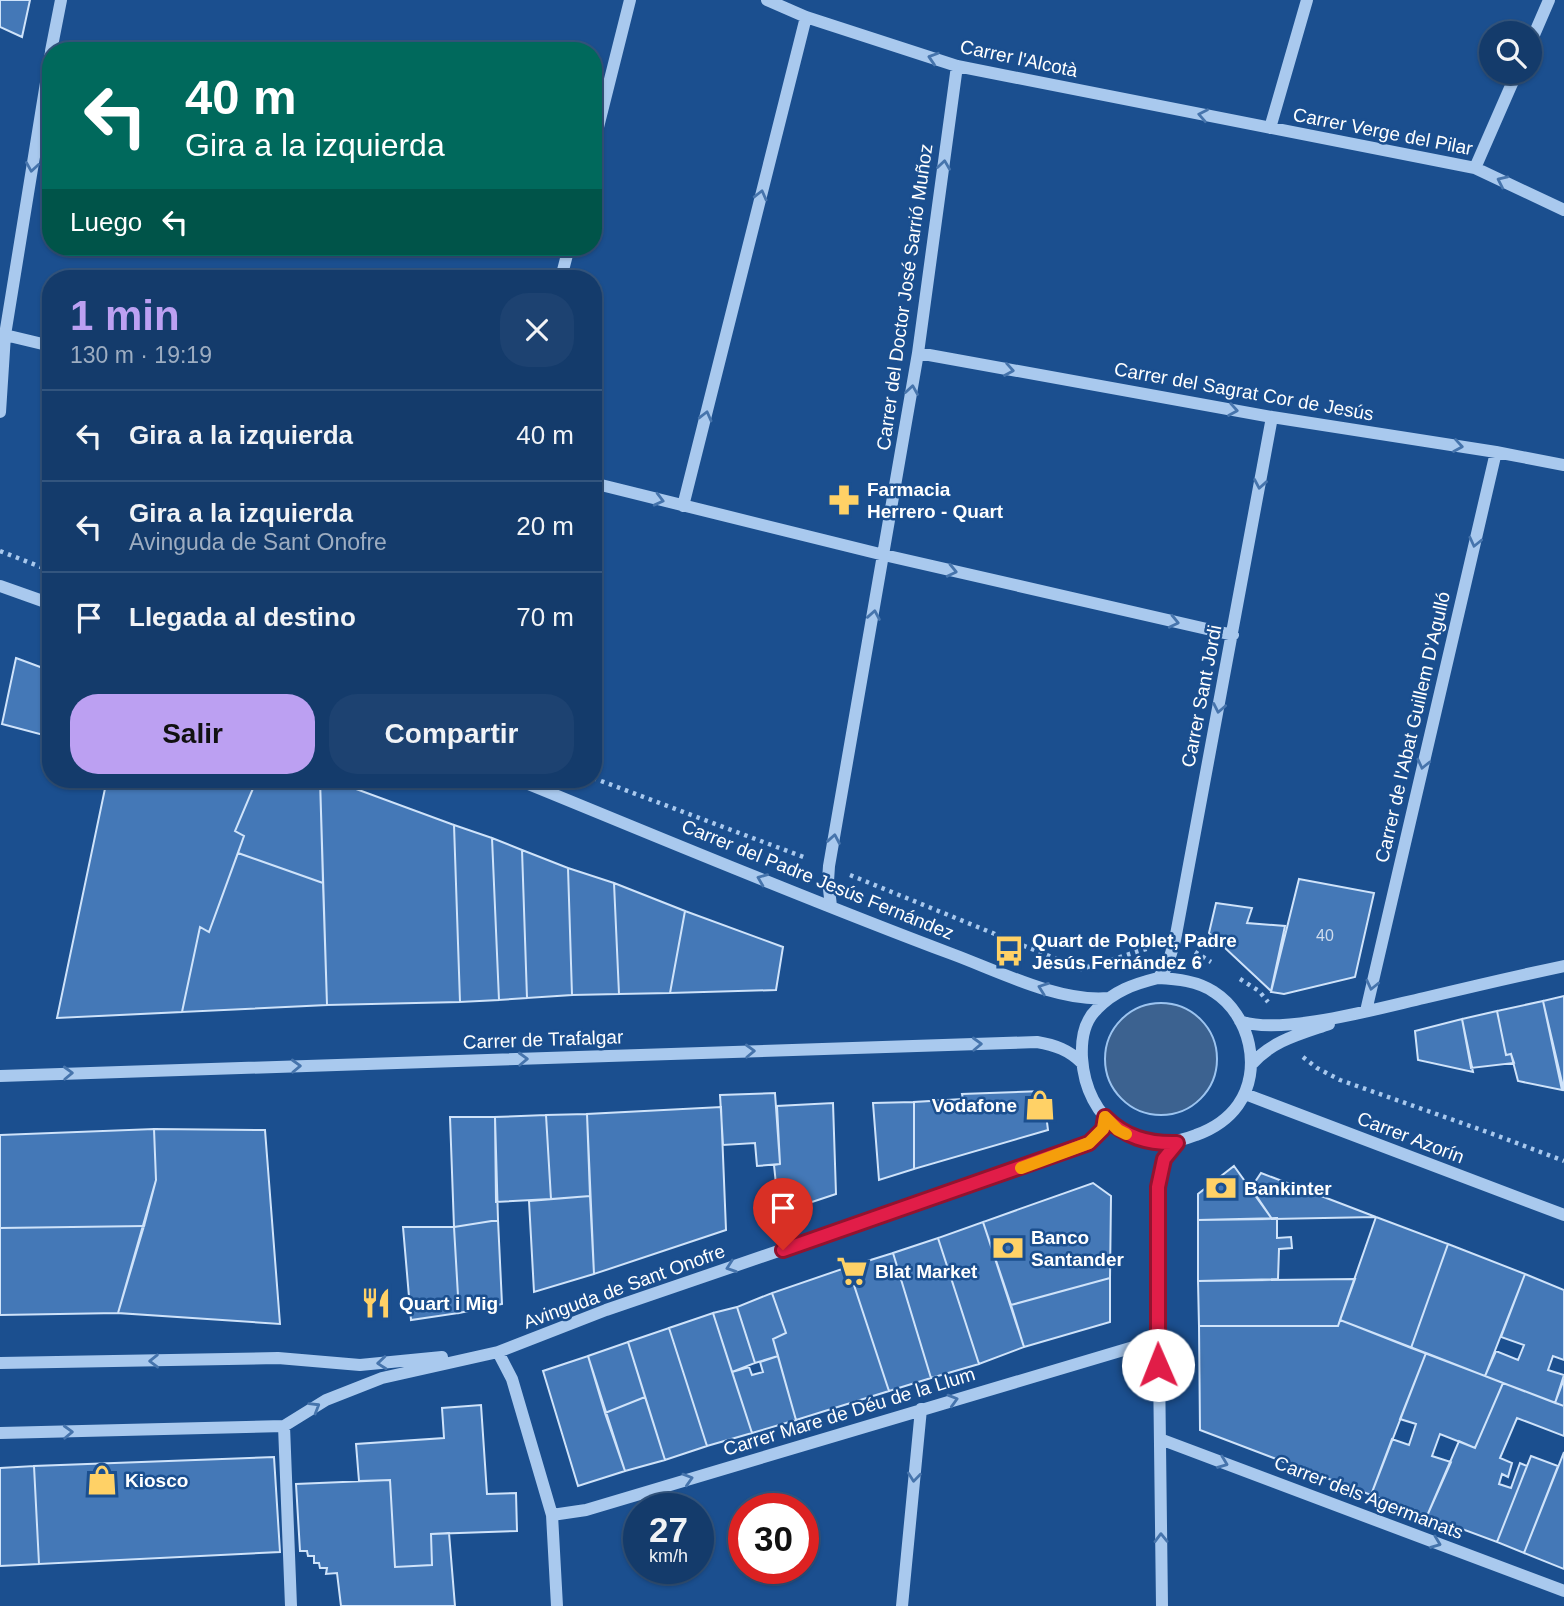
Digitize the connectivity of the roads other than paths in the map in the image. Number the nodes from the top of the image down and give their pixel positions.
1 (61, 0) edge
2 (630, 0) edge
3 (767, 0) edge
4 (1307, 0) edge
5 (1549, 0) edge
6 (806, 17) junction
7 (1540, 21) edge
8 (53, 42) edge
9 (957, 66) junction
10 (1512, 84) edge
11 (602, 85) edge
12 (42, 115) edge
13 (1270, 128) junction
14 (1475, 168) junction
15 (1564, 210) edge
16 (5, 335) junction
17 (42, 344) edge
18 (918, 353) junction
19 (0, 412) edge
20 (1272, 417) junction
21 (1496, 452) junction
22 (1564, 465) edge
23 (602, 485) edge
24 (683, 506) junction
25 (884, 555) junction
26 (0, 586) edge
27 (42, 601) edge
28 (1233, 635) junction
29 (538, 788) edge
30 (831, 906) junction
31 (1564, 966) edge
32 (1158, 978) junction
33 (1109, 998) junction
34 (1366, 1011) junction
35 (1240, 1021) junction
36 (1082, 1063) junction
37 (1251, 1065) junction
38 (0, 1076) edge
39 (1245, 1094) junction
40 (1105, 1117) junction
41 (1177, 1143) junction
42 (1564, 1215) edge
43 (1157, 1340) junction
44 (498, 1352) junction
45 (0, 1363) edge
46 (921, 1409) junction
47 (284, 1426) junction
48 (0, 1433) edge
49 (1160, 1439) junction
50 (552, 1515) junction
51 (1564, 1591) edge
52 (291, 1606) edge
53 (557, 1606) edge
54 (902, 1606) edge
55 (1161, 1606) edge

1 - 8 street
2 - 11 street
3 - 6 street, Carrer l'Alcotà
4 - 13 street
5 - 7 street
9 -> 6 street, Carrer l'Alcotà
24 -> 6 street
13 -> 9 street, Carrer l'Alcotà
18 -> 9 street, Carrer del Doctor José Sarrió Muñoz
10 - 14 street
12 -> 16 street
13 - 14 street, Carrer Verge del Pilar
15 -> 14 street, Carrer Verge del Pilar
16 - 17 street
16 - 19 street
18 -> 20 street, Carrer del Sagrat Cor de Jesús
25 -> 18 street, Carrer del Doctor José Sarrió Muñoz
20 -> 21 street, Carrer del Sagrat Cor de Jesús
20 -> 28 street, Carrer Sant Jordi
21 - 22 street, Carrer del Sagrat Cor de Jesús
21 -> 34 street, Carrer de l'Abat Guillem D'Agulló
23 -> 24 street
24 - 25 street
25 -> 28 street
30 -> 25 street, Carrer del Doctor José Sarrió Muñoz
26 - 27 street
28 -> 32 street, Carrer Sant Jordi
30 -> 29 street, Carrer del Padre Jesús Fernández
33 -> 30 street, Carrer del Padre Jesús Fernández
31 - 34 street
32 - 33 street
32 - 35 street
33 - 36 street
34 - 35 street
34 - 37 street
35 - 37 street
38 -> 36 street, Carrer de Trafalgar
36 - 40 street
37 - 39 street
39 - 41 street
39 - 42 street, Carrer Azorín
40 - 41 street
40 -> 44 street, Avinguda de Sant Onofre
41 - 43 street
46 -> 43 street, Carrer Mare de Déu de la Llum
43 - 49 street
44 -> 45 street, Avinguda de Sant Onofre
47 -> 44 street, Avinguda de Sant Onofre
44 - 50 street
50 -> 46 street, Carrer Mare de Déu de la Llum
46 -> 54 street
48 -> 47 street
47 - 52 street
49 -> 51 street, Carrer dels Agermanats
55 -> 49 street
50 - 53 street

